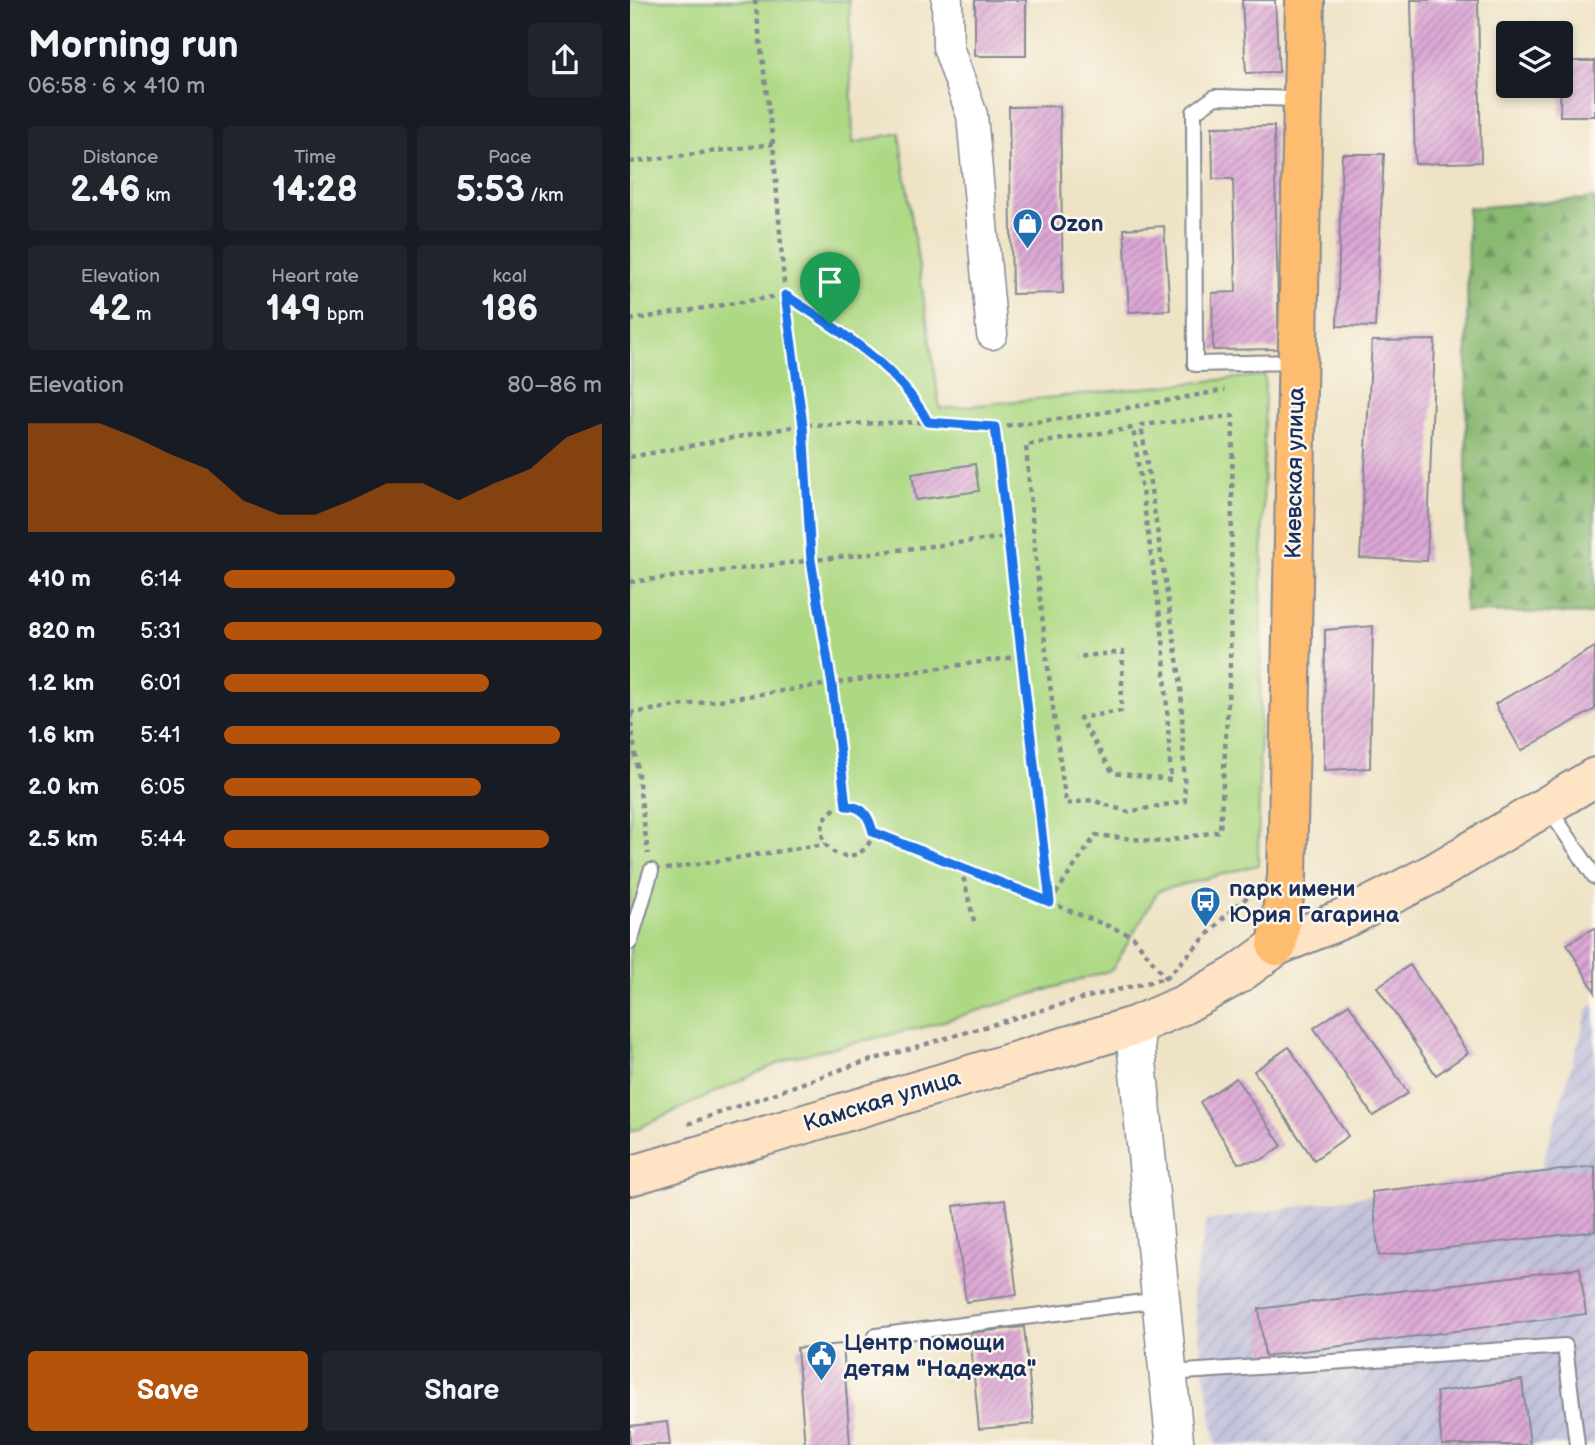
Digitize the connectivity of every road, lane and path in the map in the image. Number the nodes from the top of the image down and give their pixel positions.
1 (754, 0) edge
2 (947, 0) edge
3 (1305, 0) edge
4 (1303, 99) junction
5 (773, 144) junction
6 (630, 162) edge
7 (785, 295) junction
8 (630, 320) edge
9 (992, 334) dead end
10 (1298, 362) junction
11 (1225, 390) dead end
12 (928, 422) junction
13 (803, 425) junction
14 (995, 427) junction
15 (630, 457) edge
16 (1007, 537) junction
17 (811, 560) junction
18 (630, 582) edge
19 (1022, 656) junction
20 (1076, 657) dead end
21 (832, 685) junction
22 (630, 713) edge
23 (1595, 777) edge
24 (1547, 805) junction
25 (846, 806) junction
26 (873, 832) junction
27 (825, 844) junction
28 (961, 867) junction
29 (651, 871) junction
30 (1595, 877) edge
31 (1261, 887) dead end
32 (1050, 902) junction
33 (975, 925) dead end
34 (630, 942) edge
35 (1277, 946) junction
36 (1175, 991) junction
37 (1134, 1026) junction
38 (680, 1128) dead end
39 (630, 1176) edge
40 (1161, 1300) junction
41 (876, 1336) dead end
42 (1168, 1373) junction
43 (1175, 1445) edge
44 (1577, 1445) edge

1 - 5 path
2 - 9 street
3 - 4 main road, Киевская улица
4 - 10 main road, Киевская улица
4 - 10 lane
5 - 6 path
5 - 7 path
7 - 8 path
7 - 12 path
7 - 13 path
10 - 35 main road, Киевская улица
11 - 14 path
12 - 13 path
12 - 14 path
13 - 15 path
13 - 17 path
14 - 16 path
16 - 17 path
16 - 19 path
17 - 18 path
17 - 21 path
19 - 21 path
19 - 32 path
20 - 32 path
21 - 22 path
21 - 25 path
22 - 29 path
23 - 24 main road, Камская улица
24 - 30 lane
24 - 35 main road, Камская улица
25 - 26 path
25 - 27 path
26 - 27 path
26 - 28 path
27 - 29 path
28 - 32 path
28 - 33 path
29 - 34 lane
31 - 36 path
32 - 36 path
35 - 36 main road, Камская улица
36 - 37 main road, Камская улица
36 - 38 path
37 - 39 main road, Камская улица
37 - 40 street
40 - 41 lane
40 - 42 street
42 - 43 street
42 - 44 lane

